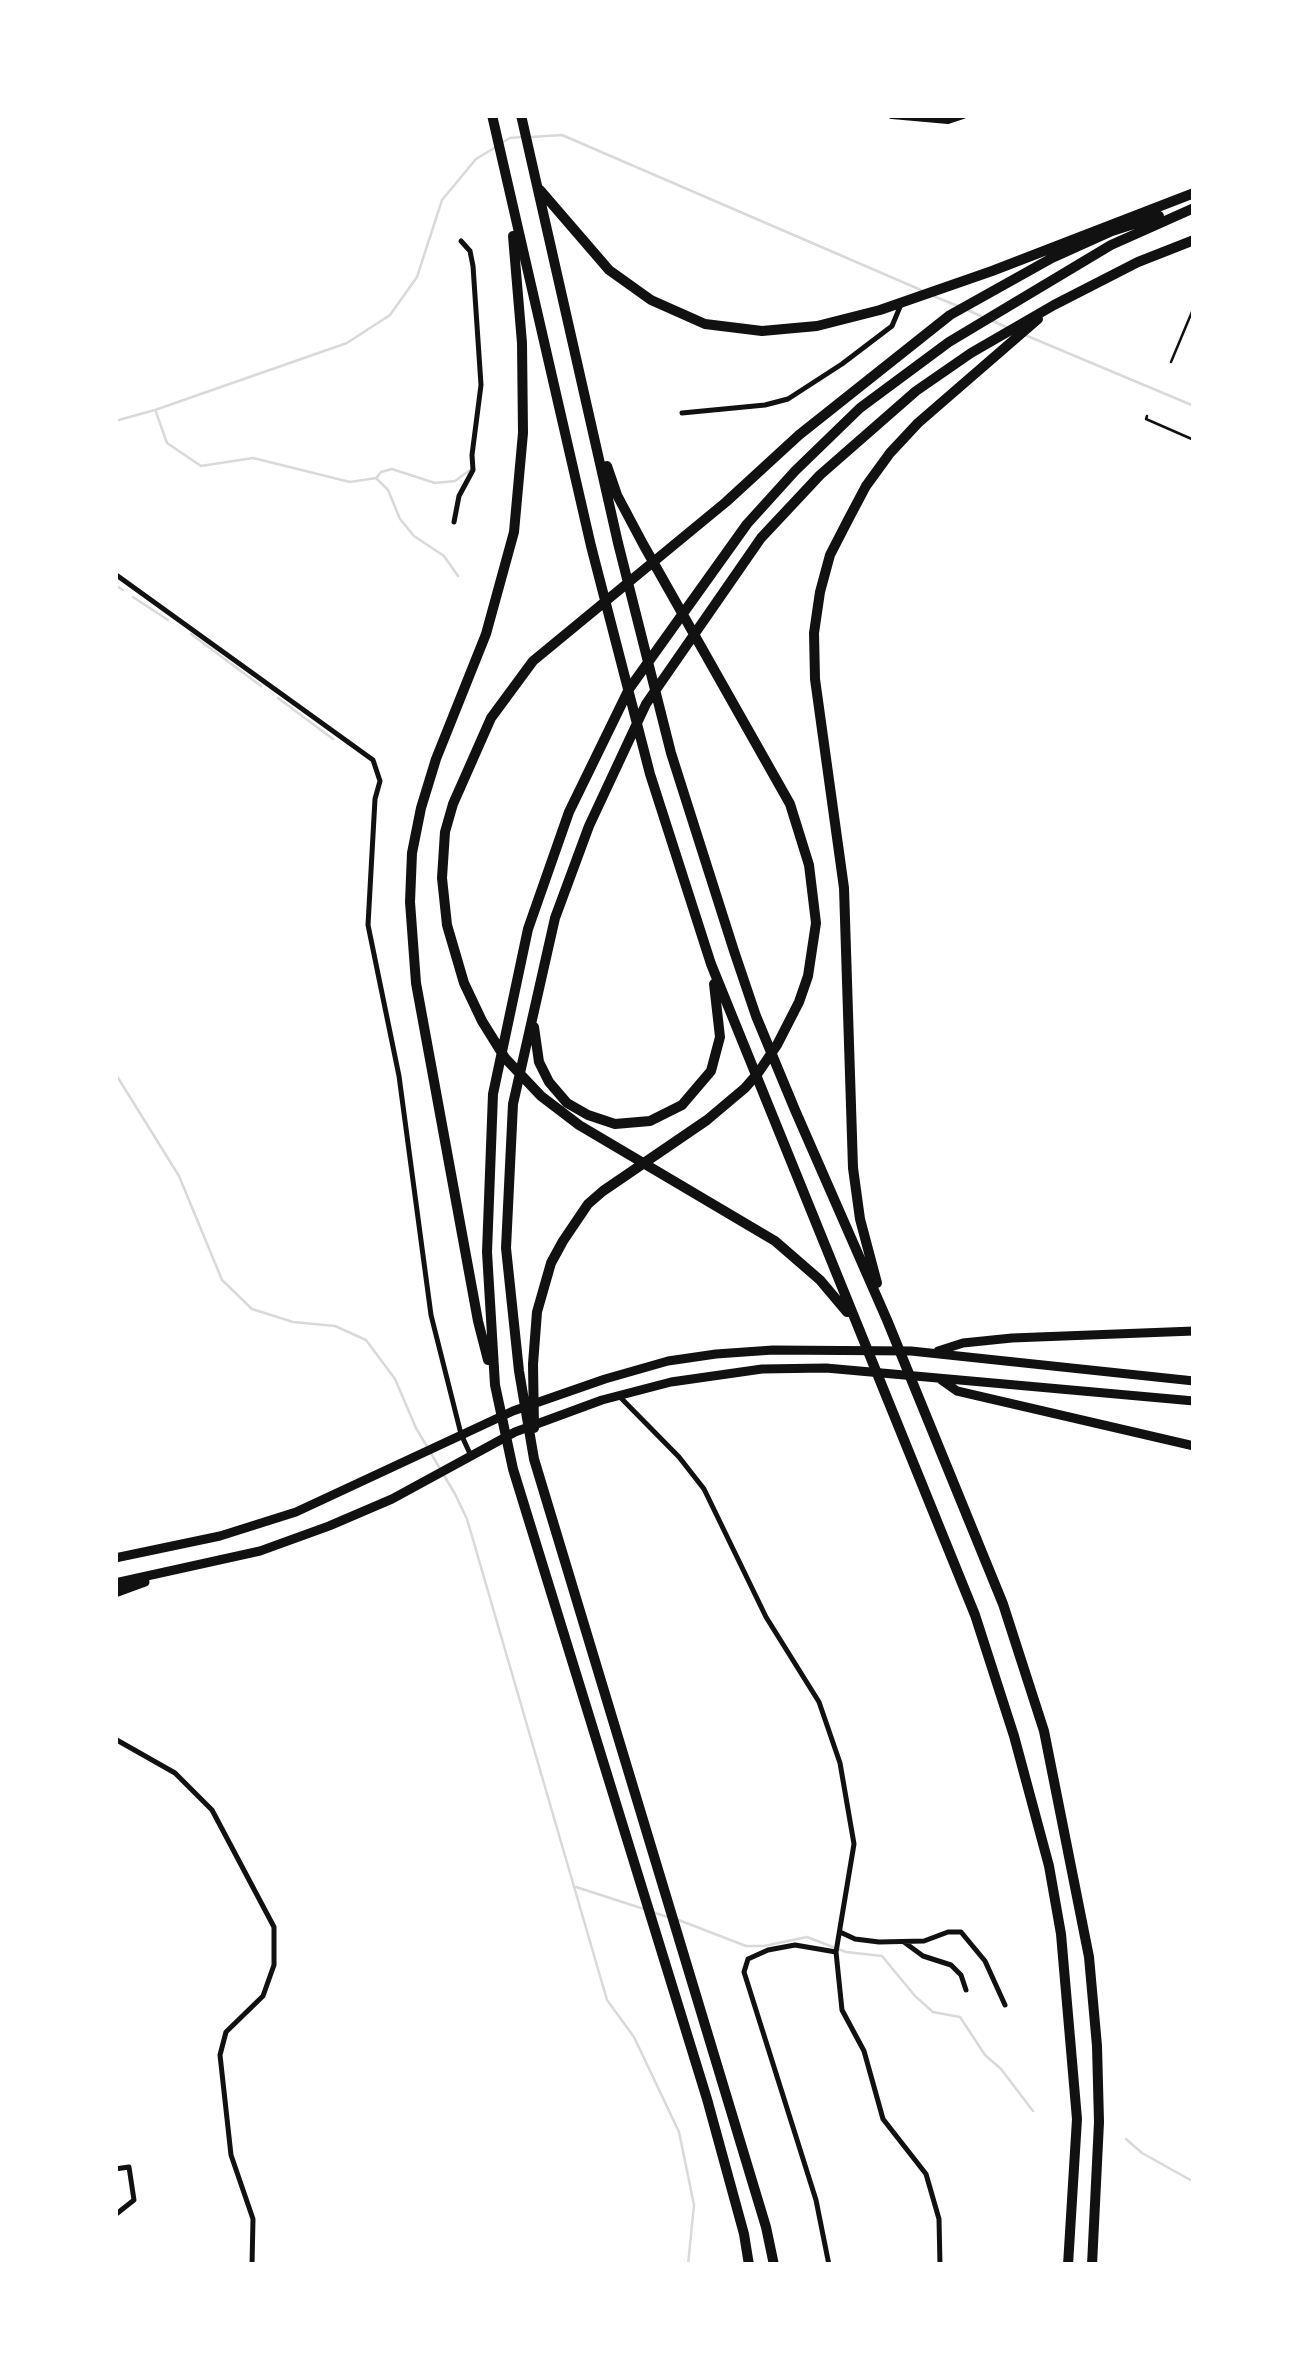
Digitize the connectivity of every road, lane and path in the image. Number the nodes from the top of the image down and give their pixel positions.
1 (492, 115) edge
2 (521, 115) edge
3 (892, 115) edge
4 (963, 115) edge
5 (538, 188) junction
6 (1194, 193) edge
7 (510, 201) junction
8 (1194, 207) edge
9 (1194, 240) edge
10 (461, 241) dead end
11 (902, 300) dead end
12 (1054, 306) junction
13 (1194, 307) edge
14 (1171, 362) dead end
15 (682, 412) dead end
16 (1147, 416) dead end
17 (594, 428) junction
18 (1194, 440) edge
19 (454, 522) dead end
20 (115, 574) edge
21 (710, 964) junction
22 (534, 1014) junction
23 (887, 1320) junction
24 (859, 1330) junction
25 (1194, 1330) edge
26 (930, 1354) junction
27 (938, 1377) junction
28 (1194, 1381) edge
29 (495, 1385) junction
30 (620, 1396) junction
31 (1194, 1402) edge
32 (461, 1434) junction
33 (1194, 1446) edge
34 (471, 1456) junction
35 (534, 1459) junction
36 (115, 1556) edge
37 (180, 1569) junction
38 (115, 1583) edge
39 (115, 1593) edge
40 (115, 1740) edge
41 (840, 1932) junction
42 (904, 1942) junction
43 (836, 1952) junction
44 (966, 1990) dead end
45 (1005, 2005) dead end
46 (115, 2169) edge
47 (115, 2215) edge
48 (252, 2265) edge
49 (749, 2265) edge
50 (774, 2265) edge
51 (830, 2265) edge
52 (940, 2265) edge
53 (1068, 2265) edge
54 (1092, 2265) edge

1 - 7 highway
2 - 5 highway
3 - 4 street
5 - 6 highway
5 - 17 highway
7 - 21 highway
7 - 29 highway
8 - 24 highway
8 - 29 highway
9 - 12 highway
10 - 19 street
11 - 15 street
12 - 22 highway
12 - 23 highway
13 - 14 lane
16 - 18 lane
17 - 23 highway
17 - 35 highway
20 - 32 street
21 - 22 highway
21 - 24 highway
22 - 35 highway
23 - 54 highway
24 - 53 highway
25 - 26 main road
26 - 28 main road
26 - 32 main road
27 - 30 main road
27 - 31 main road
27 - 33 main road
29 - 49 highway
30 - 34 main road
30 - 41 street
32 - 34 street
32 - 36 main road
34 - 37 main road
35 - 50 highway
37 - 38 main road
37 - 39 main road
40 - 48 street
41 - 42 street
41 - 43 street
42 - 44 street
42 - 45 street
43 - 51 street
43 - 52 street
46 - 47 street

